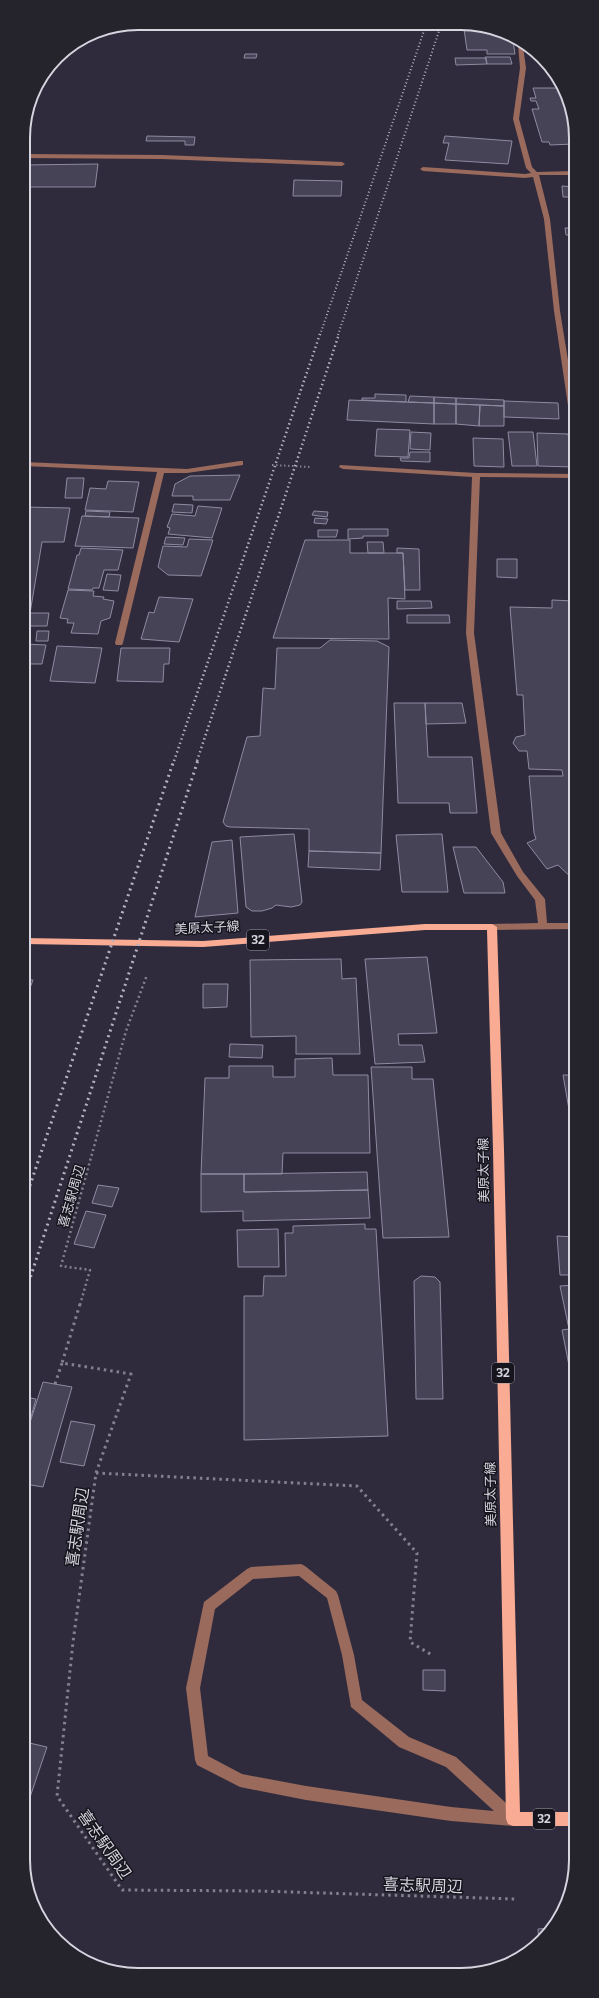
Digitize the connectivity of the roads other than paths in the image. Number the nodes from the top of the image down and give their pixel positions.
1 (520, 48) edge
2 (30, 156) edge
3 (342, 164) dead end
4 (423, 169) dead end
5 (569, 173) edge
6 (535, 174) junction
7 (569, 387) edge
8 (240, 463) road end
9 (30, 464) edge
10 (343, 467) road end
11 (162, 470) junction
12 (476, 475) junction
13 (569, 476) edge
14 (119, 643) dead end
15 (543, 926) junction
16 (569, 926) edge
17 (492, 927) junction
18 (30, 942) edge
19 (513, 1819) junction
20 (569, 1819) edge

1 - 6 street
2 - 3 street
4 - 6 street
5 - 6 street
6 - 7 street
8 - 11 street
9 - 11 street
10 - 12 street
11 - 14 street
12 - 13 street
12 - 15 street
15 - 16 street
15 - 17 street
17 - 18 main road, 美原太子線 / 32
17 - 19 main road, 美原太子線 / 32
19 - 19 street
19 - 20 main road, 32

